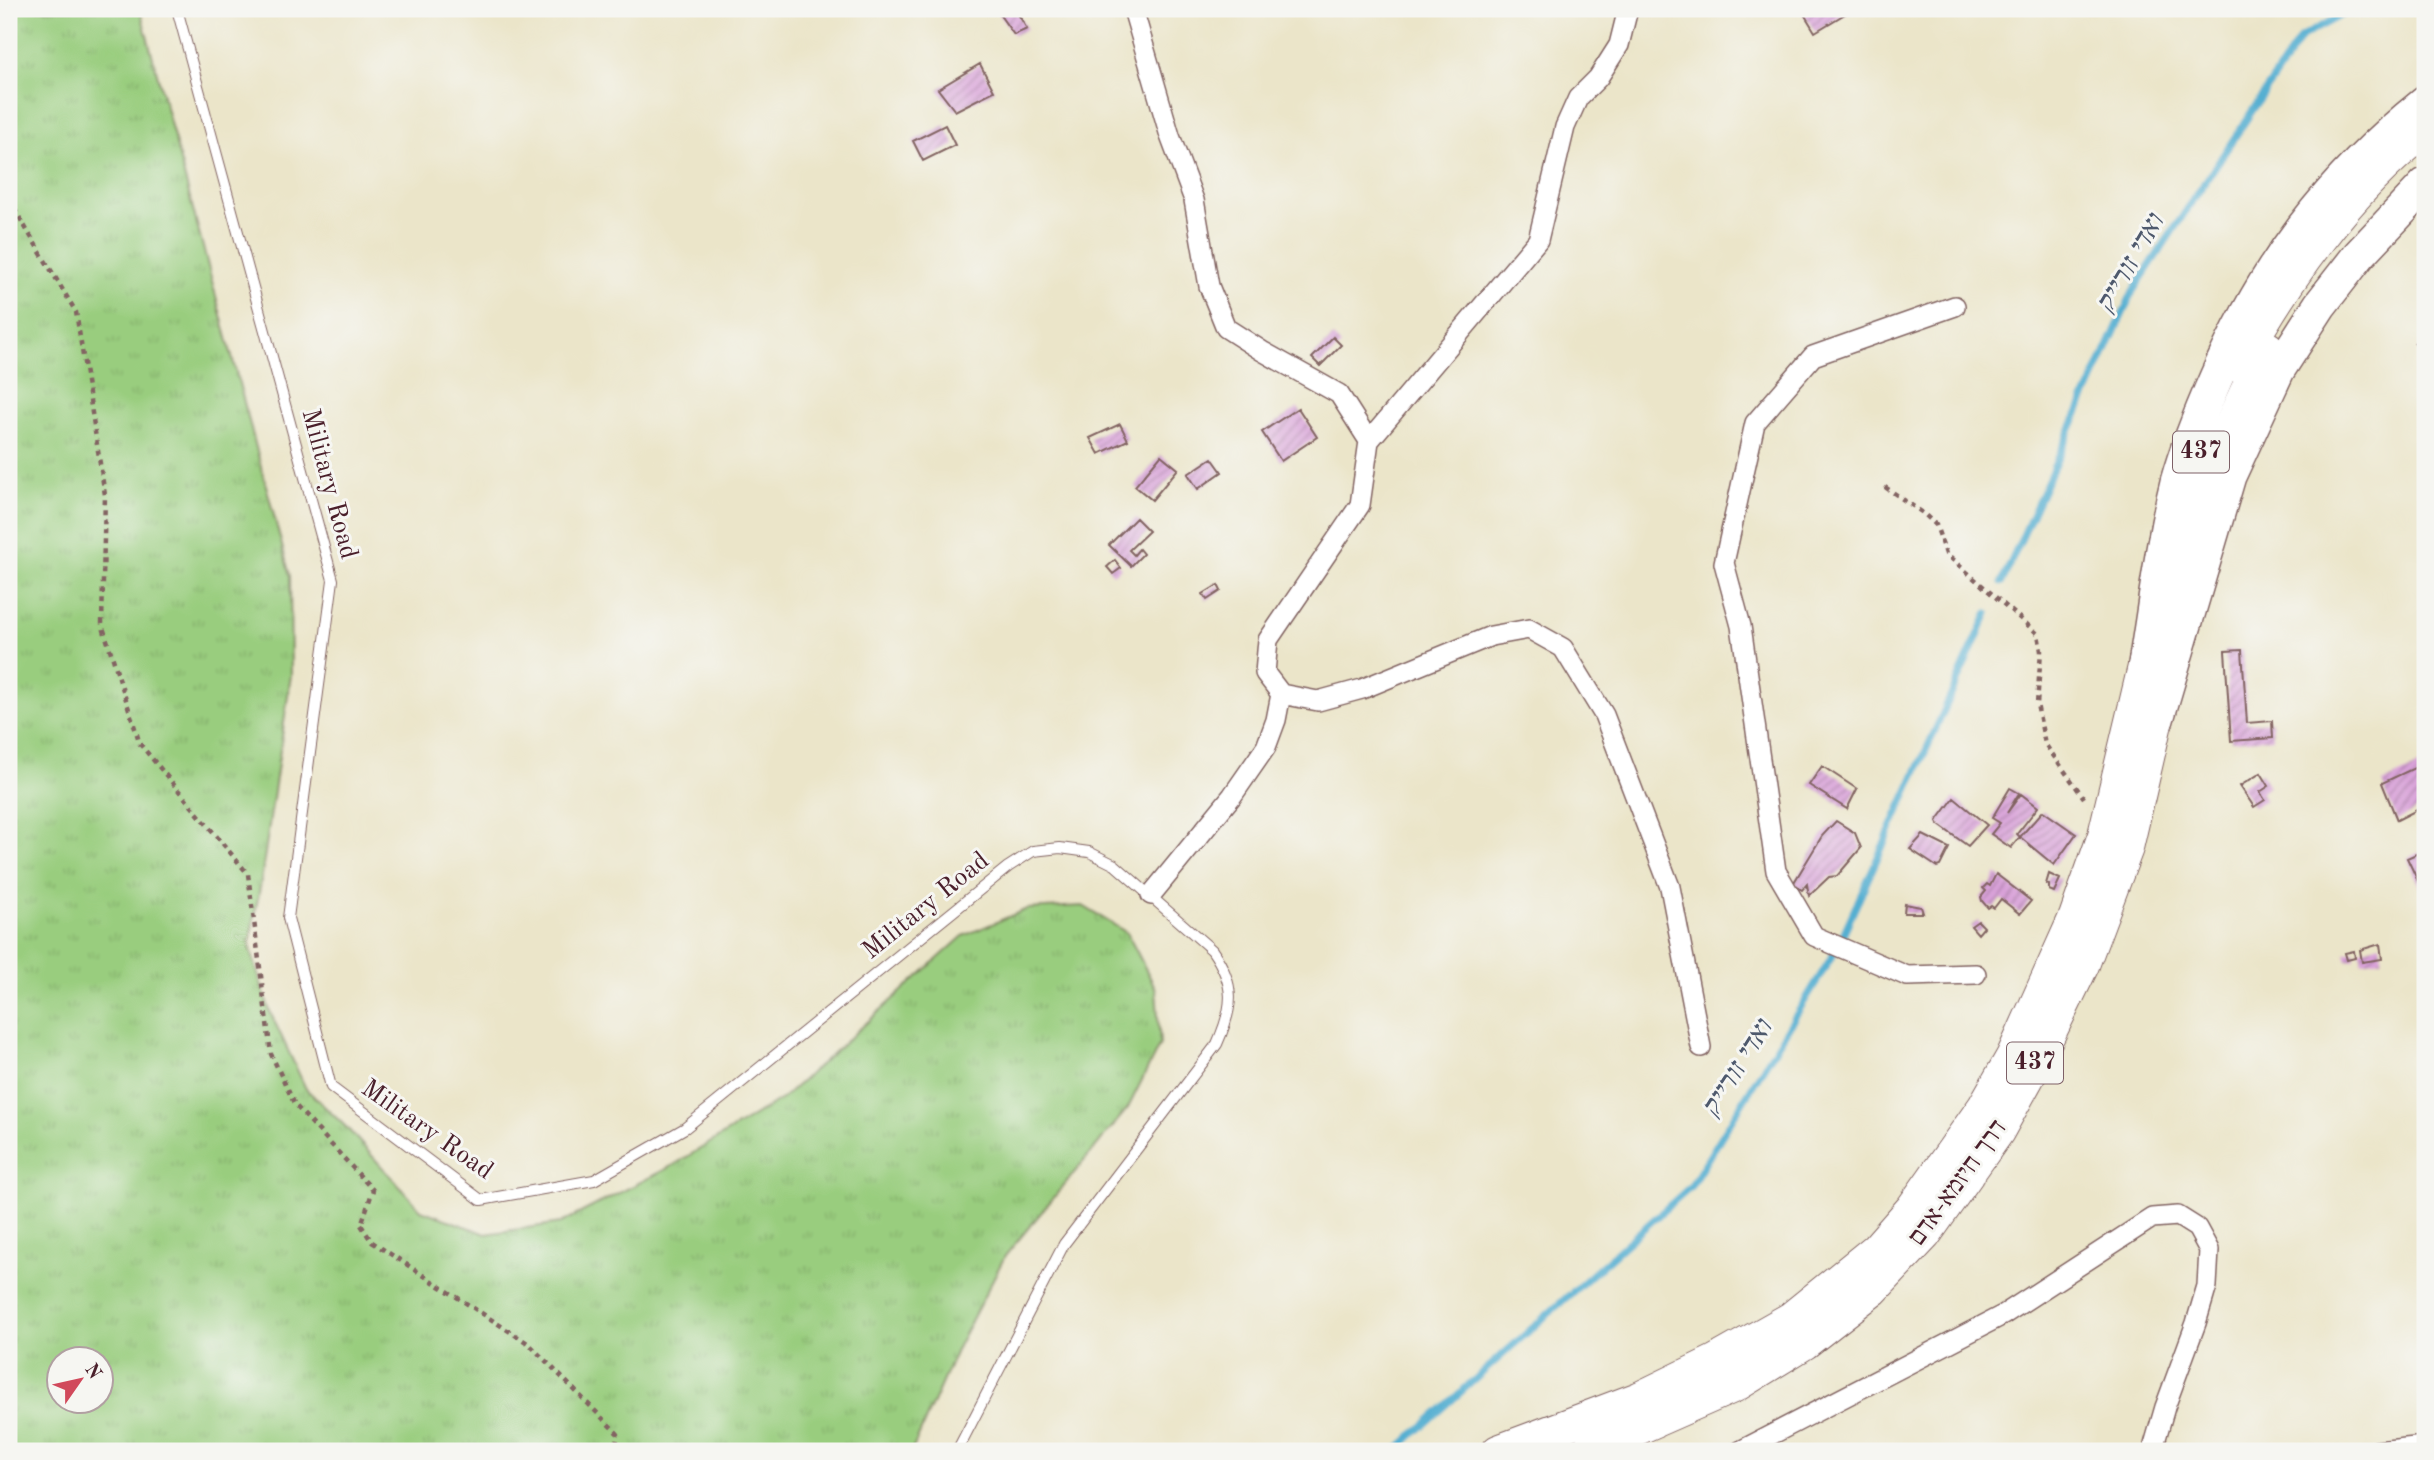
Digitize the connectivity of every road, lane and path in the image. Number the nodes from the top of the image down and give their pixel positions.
1 (177, 9) edge
2 (1133, 9) edge
3 (1628, 9) edge
4 (2425, 103) edge
5 (2425, 131) edge
6 (2425, 155) edge
7 (2425, 185) edge
8 (9, 200) edge
9 (1955, 306) dead end
10 (2415, 341) dead end
11 (2425, 352) edge
12 (1369, 442) junction
13 (1885, 487) dead end
14 (2145, 664) junction
15 (1281, 694) junction
16 (2157, 719) junction
17 (2084, 798) dead end
18 (1151, 895) junction
19 (1976, 974) dead end
20 (1701, 1047) dead end
21 (2425, 1446) edge
22 (615, 1451) edge
23 (957, 1451) edge
24 (1498, 1451) edge
25 (1587, 1451) edge
26 (1740, 1451) edge
27 (2156, 1451) edge
28 (2377, 1451) edge

1 - 18 lane, Military Road
2 - 12 street
3 - 12 street
4 - 14 highway
5 - 14 main road, 437
6 - 16 main road, 437
7 - 16 highway
8 - 22 path
9 - 19 street
10 - 11 path
12 - 15 street
13 - 17 path
14 - 24 main road, דרך חיזמא-אדם / 437
15 - 18 street
15 - 20 street
16 - 25 main road, דרך חיזמא-אדם / 437
18 - 23 lane, Military Road
21 - 28 street
26 - 27 street

